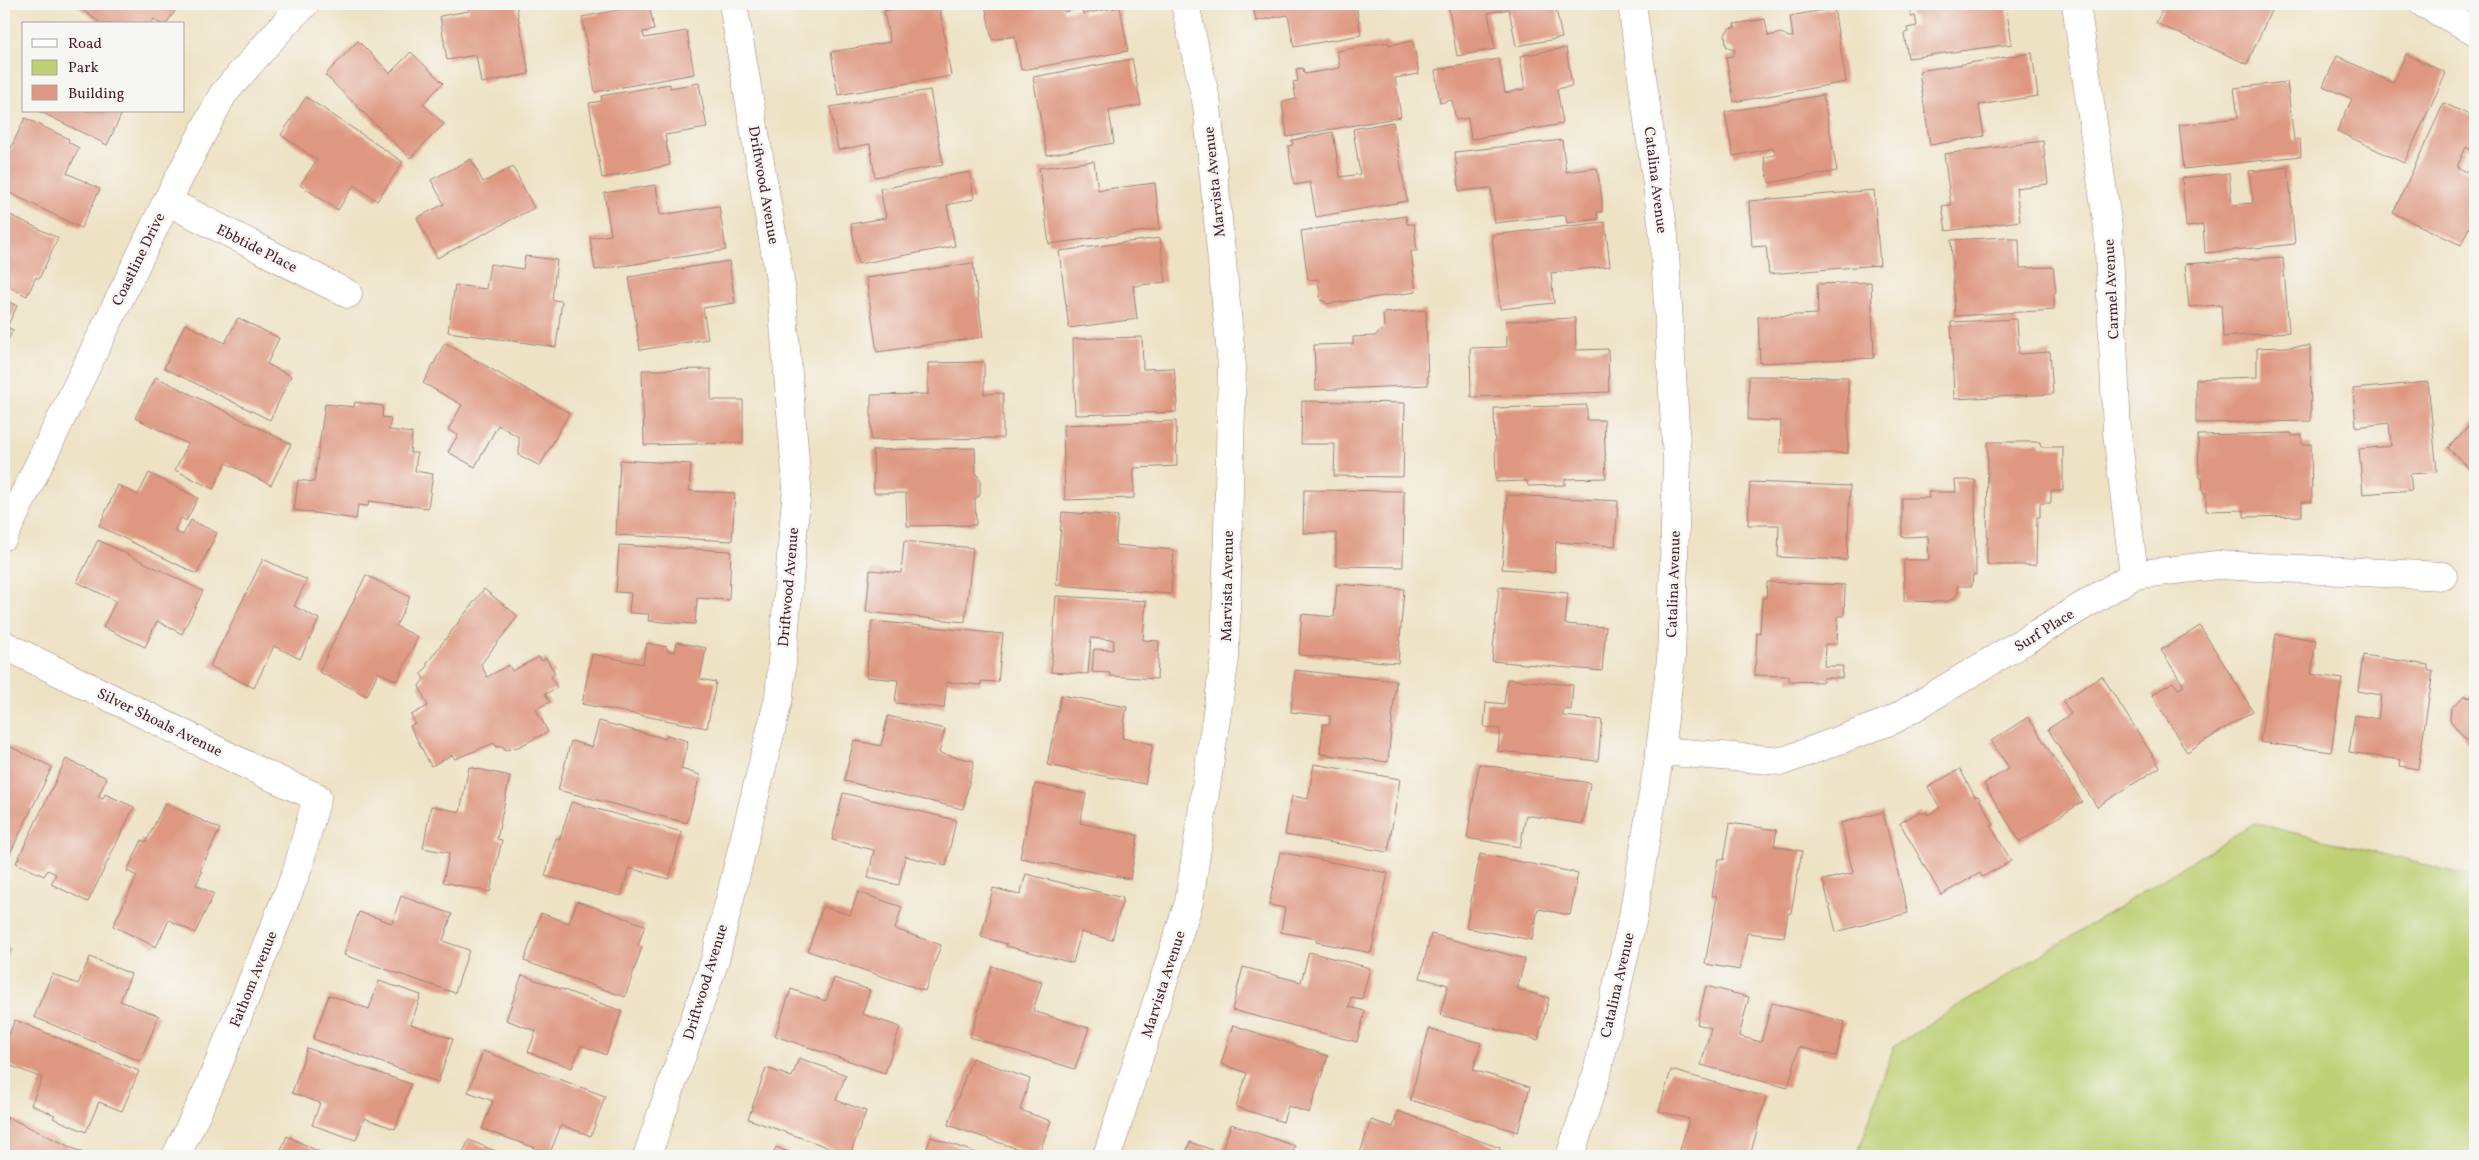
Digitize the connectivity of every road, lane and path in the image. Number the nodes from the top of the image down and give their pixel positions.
1 (306, 4) edge
2 (733, 4) edge
3 (1185, 4) edge
4 (1632, 4) edge
5 (2076, 4) edge
6 (2424, 4) edge
7 (2475, 31) edge
8 (166, 201) junction
9 (348, 294) dead end
10 (4, 536) edge
11 (2134, 575) junction
12 (2443, 576) dead end
13 (4, 645) edge
14 (1660, 751) junction
15 (317, 797) joint
16 (176, 1156) edge
17 (647, 1156) edge
18 (1107, 1156) edge
19 (1570, 1156) edge

1 - 8 street, Coastline Drive
2 - 17 street, Driftwood Avenue
3 - 18 street, Marvista Avenue
4 - 14 street, Catalina Avenue
5 - 11 street, Carmel Avenue
6 - 7 street
8 - 9 street, Ebbtide Place
8 - 10 street, Coastline Drive
11 - 12 street, Surf Place
11 - 14 street, Surf Place
13 - 15 street, Silver Shoals Avenue
14 - 19 street, Catalina Avenue
15 - 16 street, Fathom Avenue

